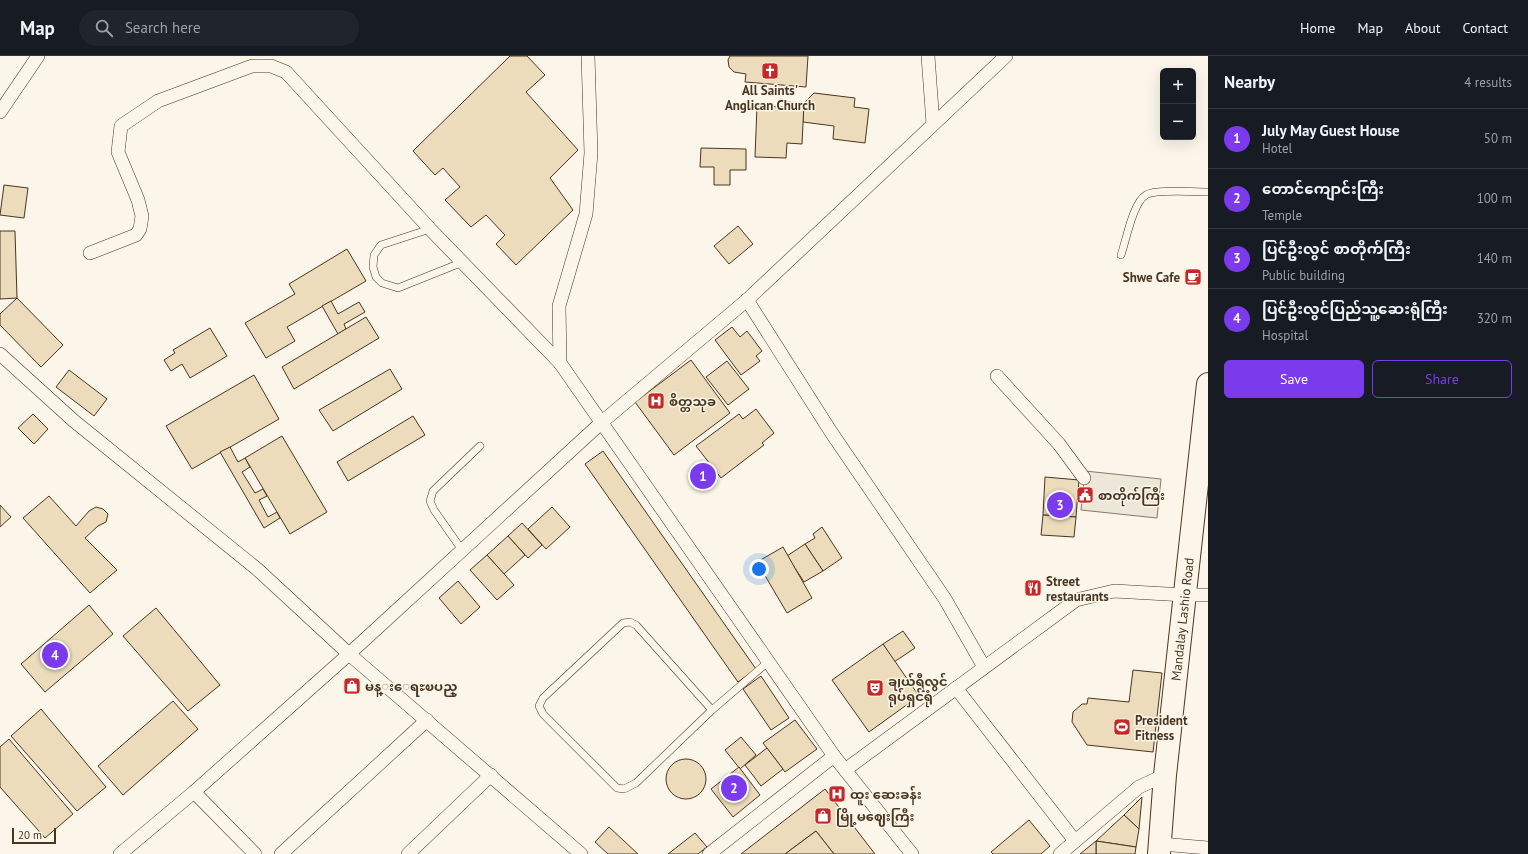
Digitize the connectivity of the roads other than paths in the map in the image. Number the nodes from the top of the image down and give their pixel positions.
1 (38, 56) edge
2 (588, 56) edge
3 (928, 56) edge
4 (1006, 56) edge
5 (0, 112) edge
6 (933, 124) junction
7 (1208, 192) edge
8 (430, 229) junction
9 (90, 253) dead end
10 (1121, 255) dead end
11 (463, 262) junction
12 (747, 300) junction
13 (0, 354) edge
14 (560, 362) junction
15 (997, 376) dead end
16 (1208, 384) edge
17 (602, 422) junction
18 (480, 446) dead end
19 (1084, 478) dead end
20 (462, 550) junction
21 (1185, 595) junction
22 (1208, 595) edge
23 (349, 654) junction
24 (768, 662) junction
25 (984, 668) junction
26 (956, 688) junction
27 (712, 710) junction
28 (427, 720) junction
29 (834, 756) junction
30 (845, 770) junction
31 (1165, 775) junction
32 (491, 776) junction
33 (194, 792) junction
34 (1075, 842) junction
35 (1208, 848) edge
36 (1160, 849) edge
37 (576, 852) edge
38 (120, 854) edge
39 (255, 854) edge
40 (281, 854) edge
41 (408, 854) edge
42 (710, 854) edge
43 (912, 854) edge
44 (1060, 854) edge

1 - 5 street
2 - 14 street
3 - 6 street
4 - 6 street
6 - 12 street
7 - 10 lane
8 - 9 street
8 - 11 street
8 - 11 lane
11 - 14 street
12 - 17 street
12 - 25 street
13 - 23 street
14 - 17 street
15 - 19 street
16 - 21 highway, Mandalay Lashio Road
17 - 20 street
17 - 24 street
18 - 20 lane
20 - 23 street
21 - 22 street
21 - 25 street
21 - 31 highway, Mandalay Lashio Road
23 - 28 street
23 - 33 street
24 - 27 lane
24 - 29 street
25 - 26 street
26 - 30 street
26 - 34 street
27 - 27 lane
28 - 32 street
28 - 40 street
29 - 30 street
29 - 42 street
30 - 43 street
31 - 34 street
31 - 36 highway, Mandalay Lashio Road
32 - 37 street
32 - 41 street
33 - 38 street
33 - 39 street
34 - 44 street
35 - 36 street

